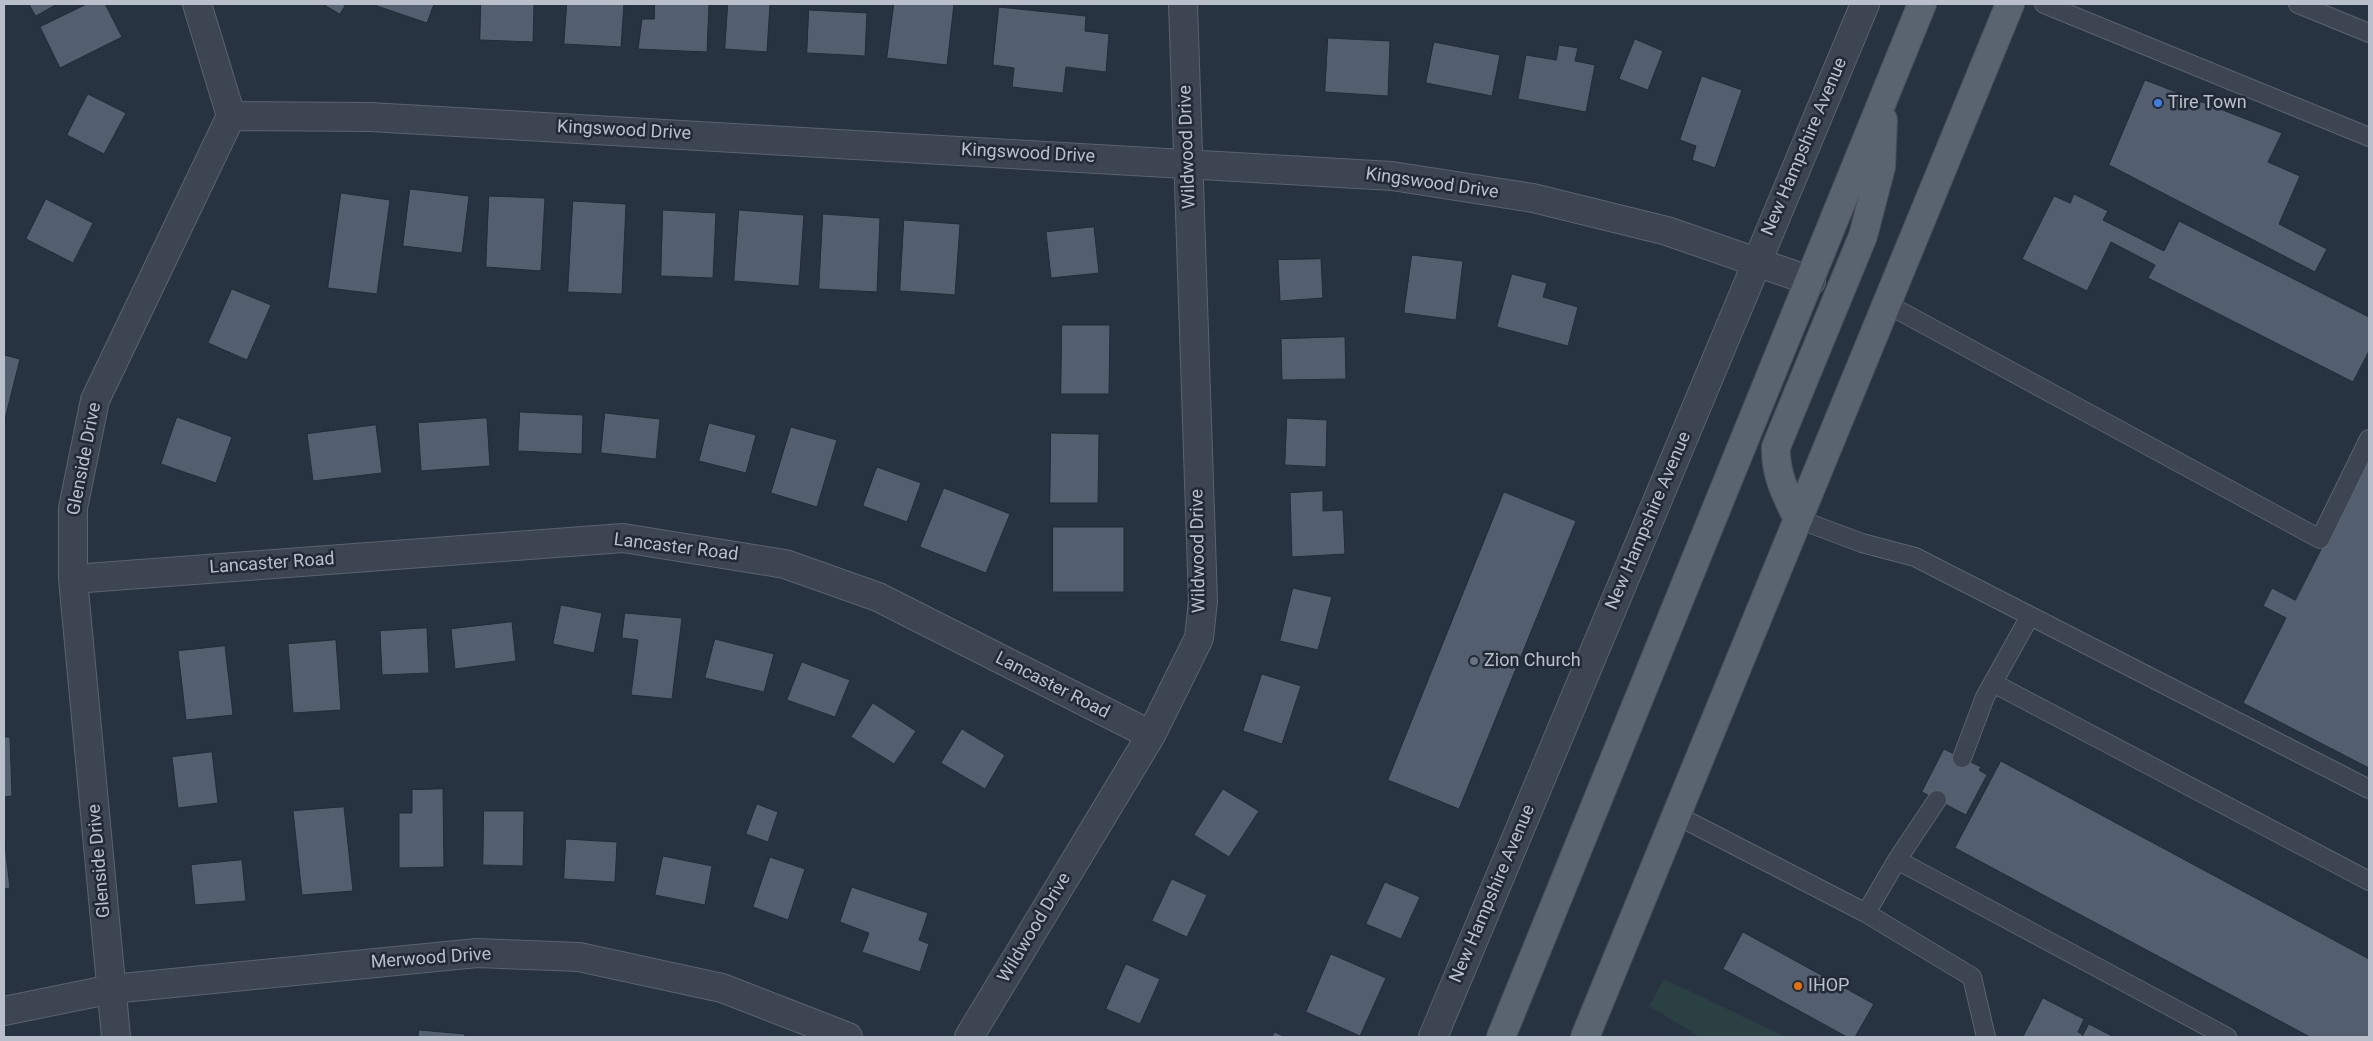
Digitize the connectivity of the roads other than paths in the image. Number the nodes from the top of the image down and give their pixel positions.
1 (197, 4) edge
2 (1183, 4) edge
3 (1865, 4) edge
4 (1922, 4) edge
5 (2010, 4) edge
6 (2044, 4) edge
7 (2298, 4) edge
8 (2369, 33) edge
9 (1885, 96) junction
10 (231, 116) junction
11 (2369, 138) edge
12 (1188, 163) junction
13 (1757, 262) junction
14 (1811, 281) junction
15 (1885, 303) junction
16 (2369, 440) edge
17 (1798, 519) junction
18 (73, 579) junction
19 (2030, 616) junction
20 (1993, 683) junction
21 (1150, 735) junction
22 (1962, 758) dead end
23 (2369, 790) edge
24 (1936, 800) dead end
25 (1676, 815) junction
26 (1897, 860) junction
27 (2369, 881) edge
28 (1866, 913) junction
29 (112, 989) junction
30 (4, 1011) edge
31 (116, 1037) edge
32 (848, 1037) edge
33 (969, 1037) edge
34 (1433, 1037) edge
35 (1501, 1037) edge
36 (1585, 1037) edge
37 (1986, 1037) edge
38 (2227, 1037) edge

1 - 10 street
2 - 12 street, Wildwood Drive
3 - 13 street, New Hampshire Avenue
4 - 9 main road
5 - 15 main road
6 - 11 lane
7 - 8 lane
9 - 14 main road
9 - 17 main road
10 - 12 street, Kingswood Drive
10 - 18 street, Glenside Drive
12 - 13 street, Kingswood Drive
12 - 21 street, Wildwood Drive
13 - 14 street, Kingswood Drive
13 - 34 street, New Hampshire Avenue
14 - 35 main road
15 - 16 lane
15 - 17 main road
17 - 19 lane
17 - 25 main road
18 - 21 street, Lancaster Road
18 - 29 street, Glenside Drive
19 - 20 lane
19 - 23 lane
20 - 22 lane
20 - 27 lane
21 - 33 street, Wildwood Drive
24 - 26 lane
25 - 28 lane
25 - 36 main road
26 - 28 lane
26 - 38 lane
28 - 37 lane
29 - 30 street, Merwood Drive
29 - 31 street, Glenside Drive
29 - 32 street, Merwood Drive

